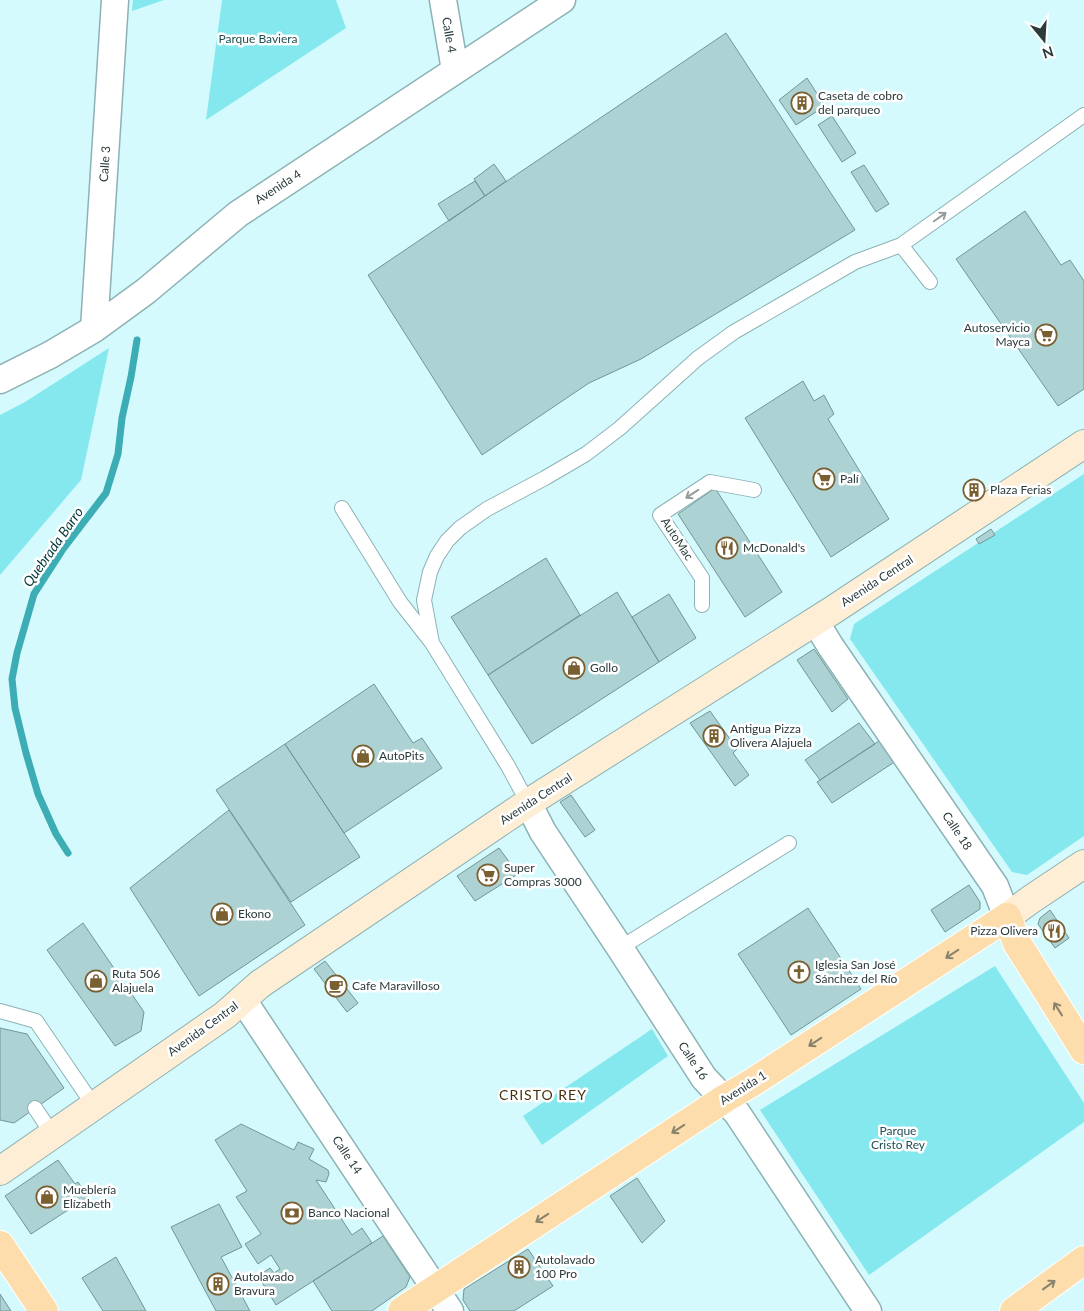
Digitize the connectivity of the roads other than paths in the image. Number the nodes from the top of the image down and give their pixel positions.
1 (115, 0) edge
2 (443, 0) edge
3 (562, 0) edge
4 (455, 70) junction
5 (1084, 116) edge
6 (900, 245) junction
7 (930, 282) dead end
8 (94, 329) junction
9 (0, 380) edge
10 (1084, 444) edge
11 (754, 490) dead end
12 (342, 508) dead end
13 (702, 606) dead end
14 (815, 621) junction
15 (432, 643) junction
16 (528, 804) junction
17 (789, 843) dead end
18 (1084, 864) edge
19 (1007, 917) junction
20 (620, 948) junction
21 (243, 1000) junction
22 (0, 1011) edge
23 (1084, 1050) edge
24 (724, 1099) junction
25 (94, 1106) junction
26 (35, 1108) dead end
27 (52, 1135) junction
28 (0, 1171) edge
29 (0, 1245) edge
30 (1084, 1260) edge
31 (436, 1288) junction
32 (44, 1311) edge
33 (402, 1311) edge
34 (450, 1311) edge
35 (868, 1311) edge
36 (1014, 1311) edge

1 - 8 street, Calle 3
2 - 4 street, Calle 4
3 - 4 street, Avenida 4
4 - 8 street, Avenida 4
6 -> 5 lane
6 - 7 lane
6 - 15 lane
8 - 9 street, Avenida 4
10 - 14 street, Avenida Central
11 -> 13 lane, AutoMac
12 - 15 lane
14 - 16 street, Avenida Central
14 - 19 street, Calle 18
15 - 16 lane
16 - 20 street, Calle 16
16 - 21 street, Avenida Central
17 - 20 lane
18 - 19 street, Avenida 1
23 -> 19 main road, Calle 18
19 -> 24 main road, Avenida 1
20 - 24 street, Calle 16
21 - 25 street, Avenida Central
21 - 31 street, Calle 14
22 - 25 lane
24 -> 31 main road, Avenida 1
24 - 35 street, Calle 16
25 - 27 street, Avenida Central
26 - 27 lane
27 - 28 street, Avenida Central
29 - 32 main road
36 -> 30 main road
31 - 33 main road, Avenida 1
31 - 34 street, Calle 14

